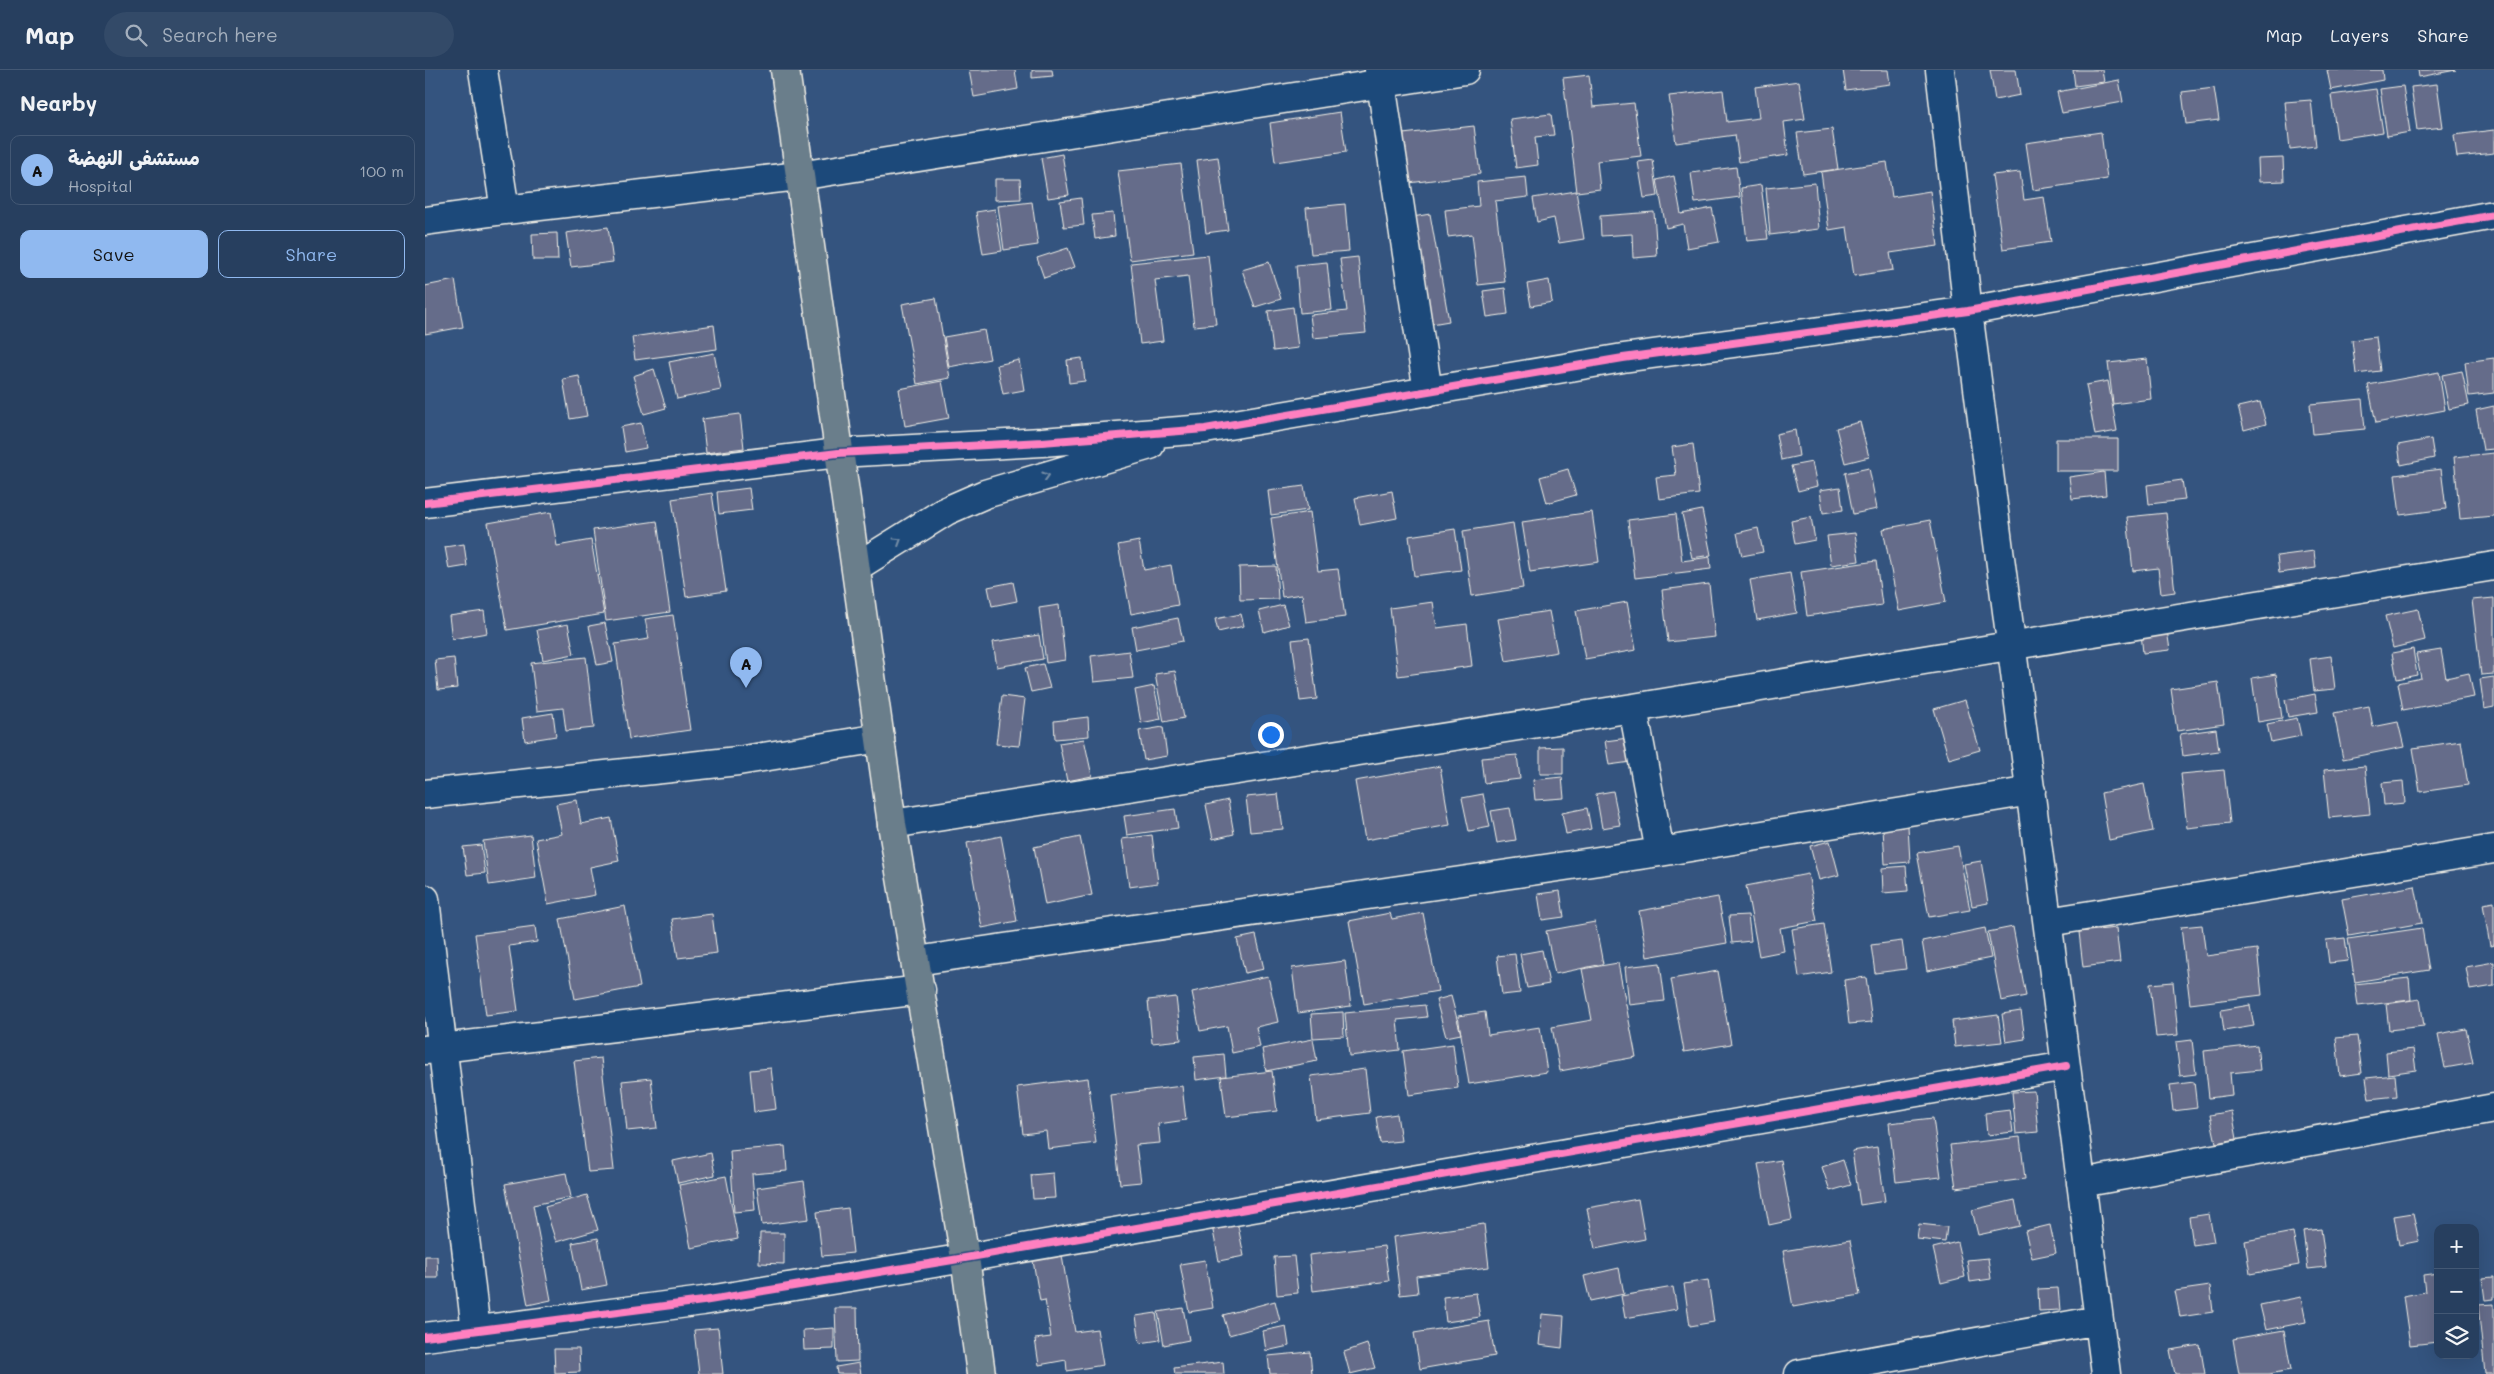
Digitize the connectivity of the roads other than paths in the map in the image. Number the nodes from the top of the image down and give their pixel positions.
1 (483, 70) edge
2 (785, 70) edge
3 (1465, 70) edge
4 (1940, 70) edge
5 (1380, 77) edge
6 (799, 176) junction
7 (505, 210) junction
8 (2494, 215) edge
9 (425, 220) edge
10 (1968, 311) junction
11 (1428, 392) junction
12 (1205, 429) junction
13 (838, 453) junction
14 (425, 503) edge
15 (2494, 566) edge
16 (857, 567) junction
17 (2012, 645) junction
18 (1633, 708) junction
19 (881, 738) junction
20 (2031, 791) junction
21 (425, 794) edge
22 (892, 824) junction
23 (2494, 849) edge
24 (1660, 852) junction
25 (425, 899) edge
26 (2048, 922) junction
27 (916, 961) junction
28 (921, 990) junction
29 (434, 1049) edge
30 (2066, 1066) junction
31 (2494, 1108) edge
32 (2081, 1183) junction
33 (965, 1258) junction
34 (2099, 1320) junction
35 (475, 1332) junction
36 (425, 1337) edge
37 (981, 1374) edge
38 (1799, 1374) edge
39 (2106, 1374) edge

1 - 7 street
2 - 6 highway
3 - 5 street
4 - 10 street
5 - 6 street
5 - 11 street
6 - 7 street
6 - 13 highway
7 - 9 street
8 - 10 street
10 - 11 street
10 - 17 street
11 - 12 street
12 - 13 street
16 -> 12 street
13 - 14 street
13 - 16 highway
15 - 17 street
16 - 19 highway
17 - 18 street
17 - 20 street
18 - 22 street
18 - 24 street
19 - 21 street
19 - 22 highway
20 - 24 street
20 - 26 street
22 - 27 highway
23 - 26 street
24 - 27 street
25 - 29 street
26 - 30 street
27 - 28 highway
28 - 29 street
28 - 33 highway
29 - 35 street
30 - 32 street
30 - 33 street
31 - 32 street
32 - 34 street
33 - 35 street
33 - 37 highway
34 - 38 street
34 - 39 street
35 - 36 street

